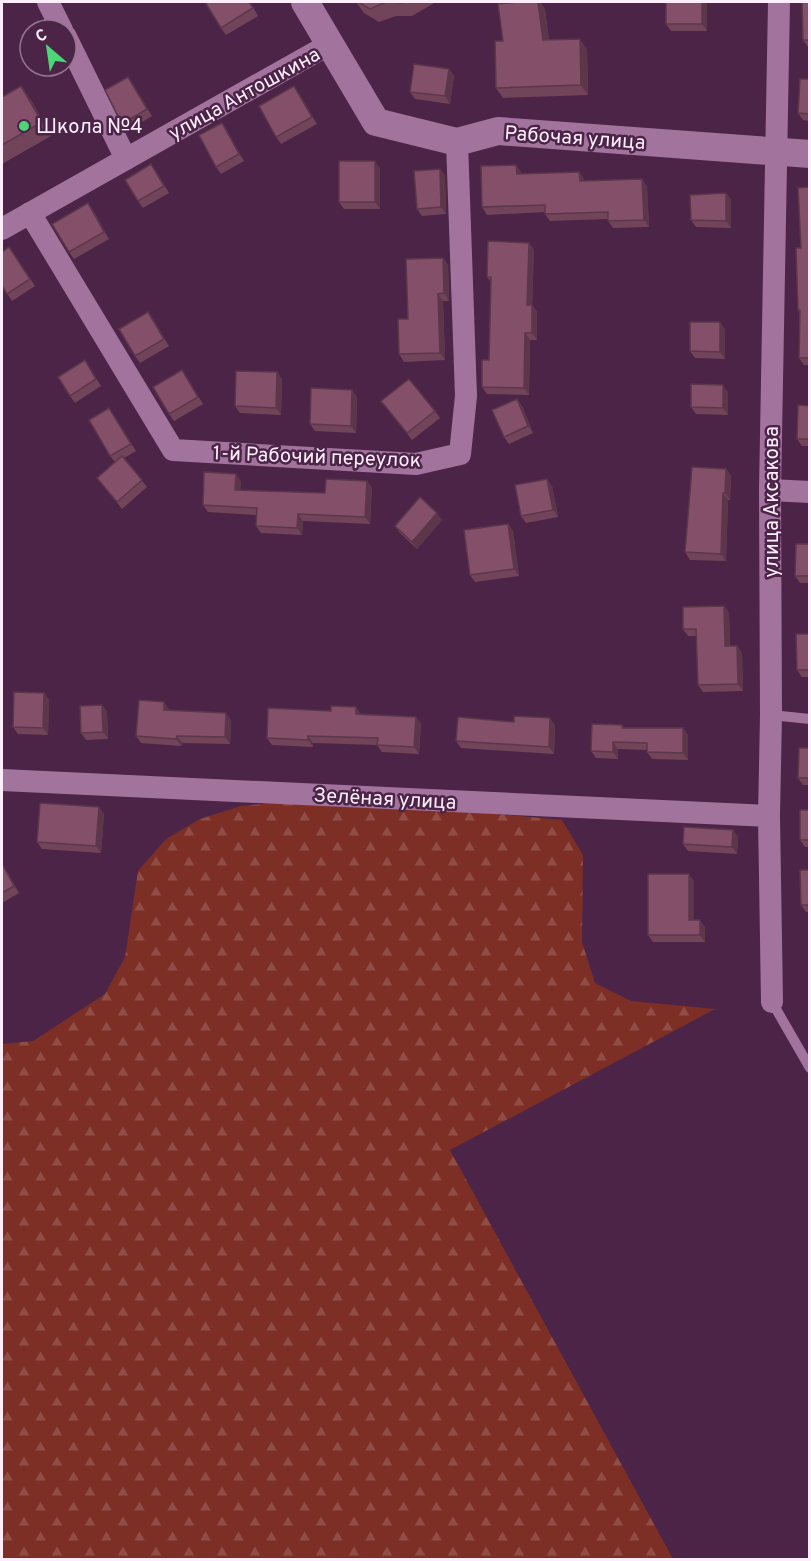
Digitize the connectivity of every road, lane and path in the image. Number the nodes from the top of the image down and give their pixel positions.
1 (48, 2) edge
2 (305, 2) edge
3 (779, 2) edge
4 (56, 18) edge
5 (330, 44) junction
6 (78, 61) edge
7 (457, 142) junction
8 (777, 152) junction
9 (810, 154) edge
10 (126, 159) junction
11 (30, 213) junction
12 (2, 229) edge
13 (770, 490) junction
14 (810, 492) edge
15 (771, 715) junction
16 (810, 719) edge
17 (2, 780) edge
18 (769, 816) junction
19 (772, 1002) joint
20 (810, 1068) edge

1 - 4 street
2 - 5 street, Рабочая улица
3 - 8 street, улица Аксакова
5 - 7 street, Рабочая улица
5 - 10 street, улица Антошкина
6 - 10 street
7 - 8 street, Рабочая улица
7 - 11 street, 1-й Рабочий переулок
8 - 9 street, Рабочая улица
8 - 13 street, улица Аксакова
10 - 11 street, улица Антошкина
11 - 12 street, улица Антошкина
13 - 14 street
13 - 15 street, улица Аксакова
15 - 16 lane
15 - 18 street, улица Аксакова
17 - 18 street, Зелёная улица
18 - 19 street, улица Аксакова
19 - 20 lane

